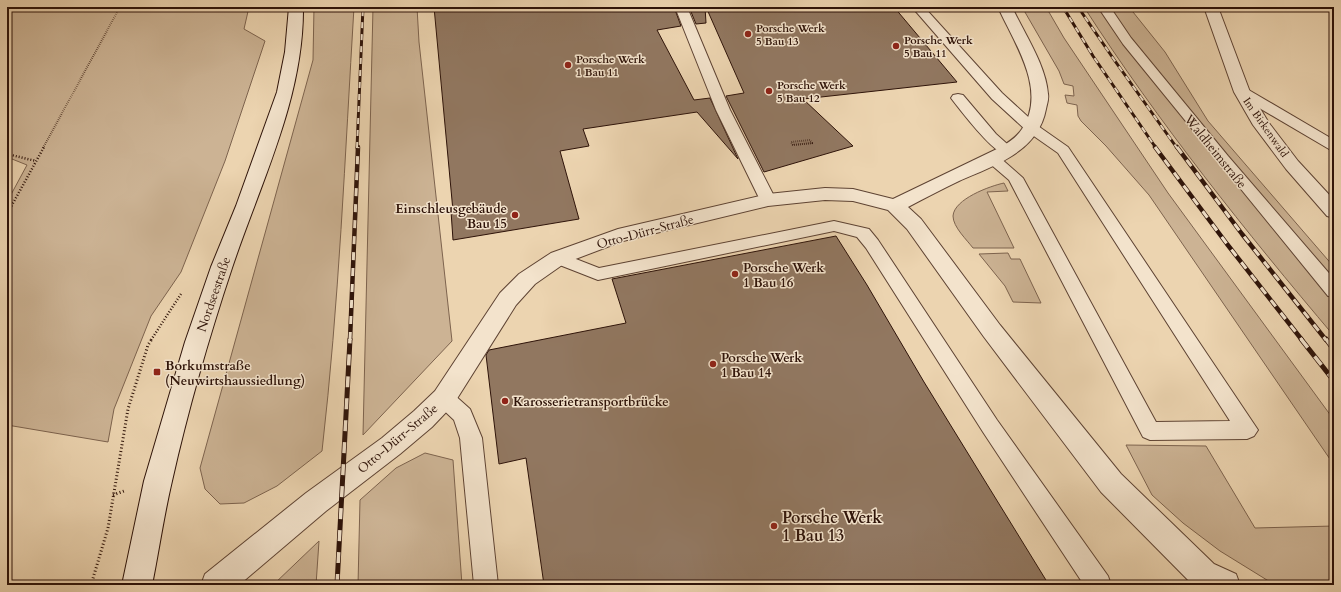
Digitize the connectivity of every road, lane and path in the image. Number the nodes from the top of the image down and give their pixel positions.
1 (120, 7) edge
2 (296, 7) edge
3 (681, 7) edge
4 (918, 7) edge
5 (1005, 7) edge
6 (1104, 7) edge
7 (1211, 7) edge
8 (1242, 92) junction
9 (958, 98) dead end
10 (1033, 129) junction
11 (790, 141) dead end
12 (814, 143) dead end
13 (1334, 146) edge
14 (7, 154) edge
15 (1000, 155) junction
16 (36, 162) junction
17 (768, 200) junction
18 (895, 206) junction
19 (1334, 212) edge
20 (7, 214) edge
21 (558, 258) junction
22 (1334, 291) edge
23 (444, 398) junction
24 (1213, 581) edge
25 (137, 585) edge
26 (216, 585) edge
27 (486, 585) edge
28 (1099, 585) edge

1 - 16 path
2 - 25 street, Nordseestraße
3 - 17 lane
4 - 10 lane
5 - 10 street
6 - 22 lane, Waldheimstraße
7 - 8 street, Im Birkenwald
8 - 13 lane
8 - 19 street, Im Birkenwald
9 - 15 lane
10 - 15 street
10 - 15 lane
11 - 12 path, bridge
14 - 16 path
15 - 18 street
16 - 20 path
17 - 18 street, Otto-Dürr-Straße
17 - 21 street, Otto-Dürr-Straße
18 - 24 street
21 - 23 street, Otto-Dürr-Straße
21 - 28 lane
23 - 26 street, Otto-Dürr-Straße
23 - 27 lane

